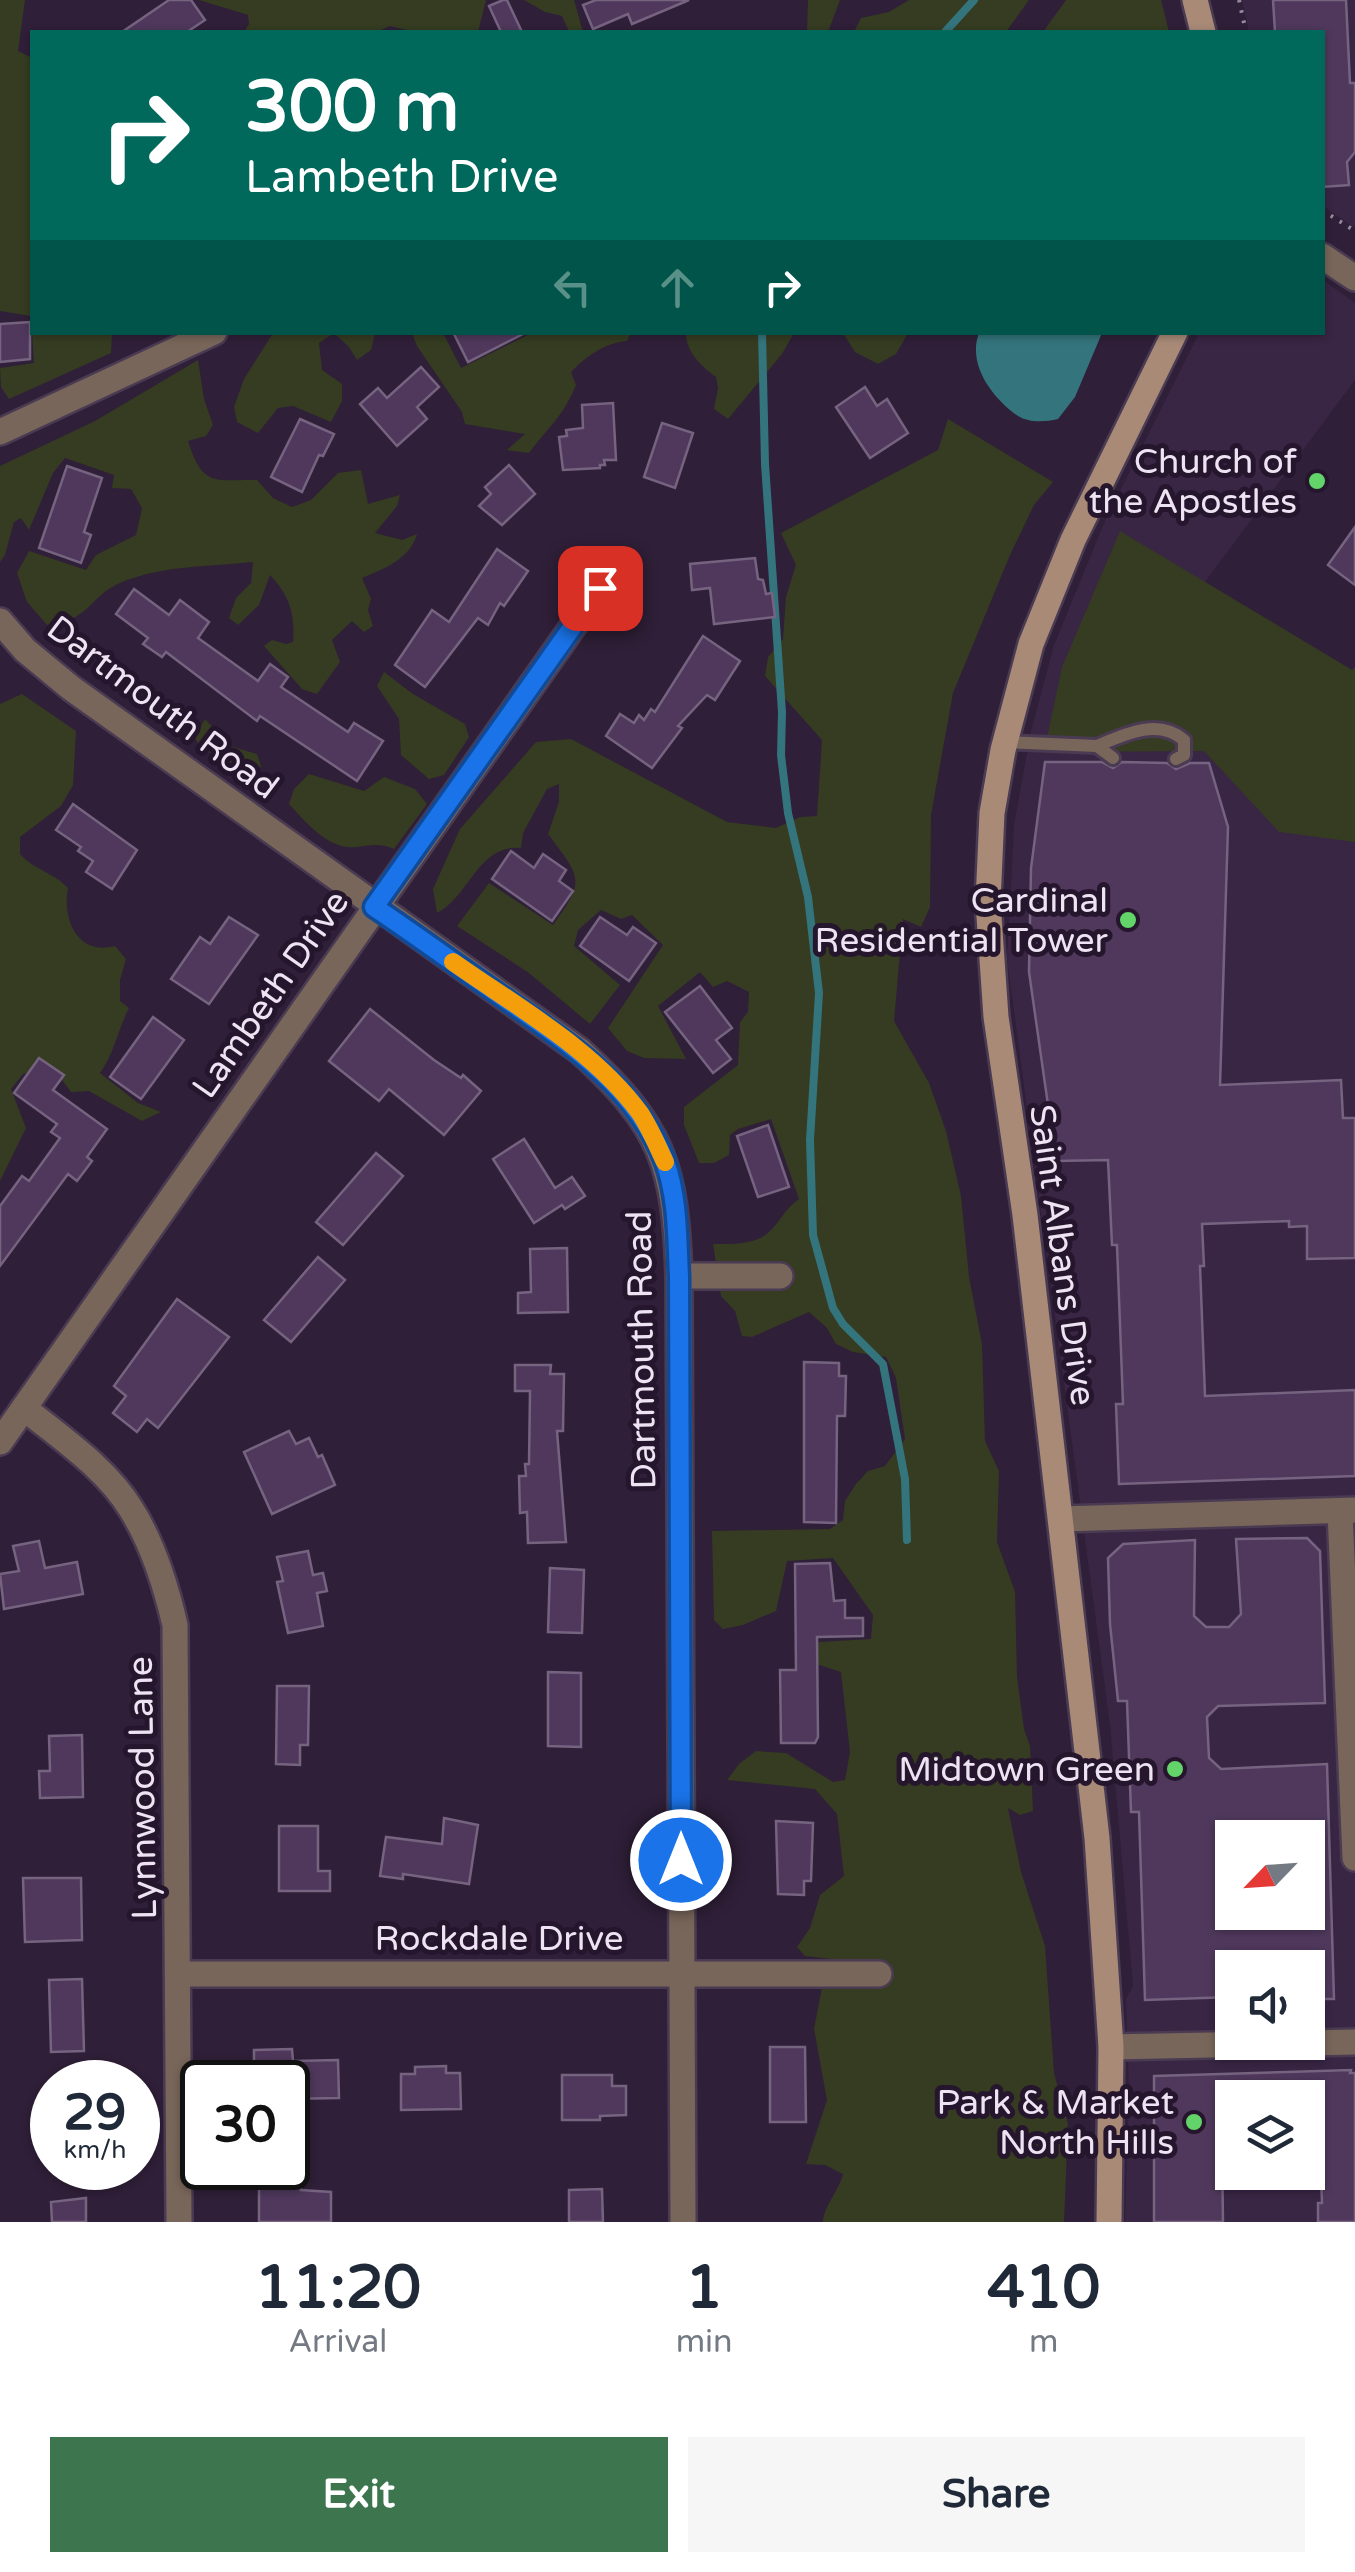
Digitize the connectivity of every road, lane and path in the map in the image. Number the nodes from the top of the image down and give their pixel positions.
1 (1195, 0) edge
2 (1239, 0) edge
3 (1202, 30) edge
4 (1246, 30) edge
5 (1325, 212) edge
6 (1355, 232) edge
7 (1325, 258) edge
8 (1355, 278) edge
9 (208, 335) edge
10 (1174, 335) edge
11 (0, 432) edge
12 (600, 588) dead end
13 (0, 621) edge
14 (1005, 742) junction
15 (1097, 746) junction
16 (1113, 758) dead end
17 (1176, 759) dead end
18 (374, 907) junction
19 (679, 1276) junction
20 (780, 1276) dead end
21 (24, 1408) junction
22 (0, 1442) edge
23 (1348, 1510) edge
24 (1062, 1519) junction
25 (1355, 1858) edge
26 (681, 1973) junction
27 (179, 1974) junction
28 (879, 1974) dead end
29 (1355, 2042) edge
30 (1110, 2047) junction
31 (179, 2222) edge
32 (682, 2222) edge
33 (1109, 2222) edge

1 - 3 street
2 - 4 path
5 - 6 path
7 - 8 street
9 - 11 street
10 - 14 street, Saint Albans Drive
12 - 18 street, Lambeth Drive
13 - 18 street, Dartmouth Road
14 - 15 lane
14 - 24 street, Saint Albans Drive
15 - 16 lane
15 - 17 lane
18 - 19 street, Dartmouth Road
18 - 21 street, Lambeth Drive
19 - 20 street
19 - 26 street, Dartmouth Road
21 - 22 street, Lambeth Drive
21 - 27 street, Lynnwood Lane
23 - 24 street
23 - 25 street
24 - 30 street, Saint Albans Drive
26 - 27 street, Rockdale Drive
26 - 28 street, Rockdale Drive
26 - 32 street, Dartmouth Road
27 - 31 street, Lynnwood Lane
29 - 30 street
30 - 33 street, Saint Albans Drive

